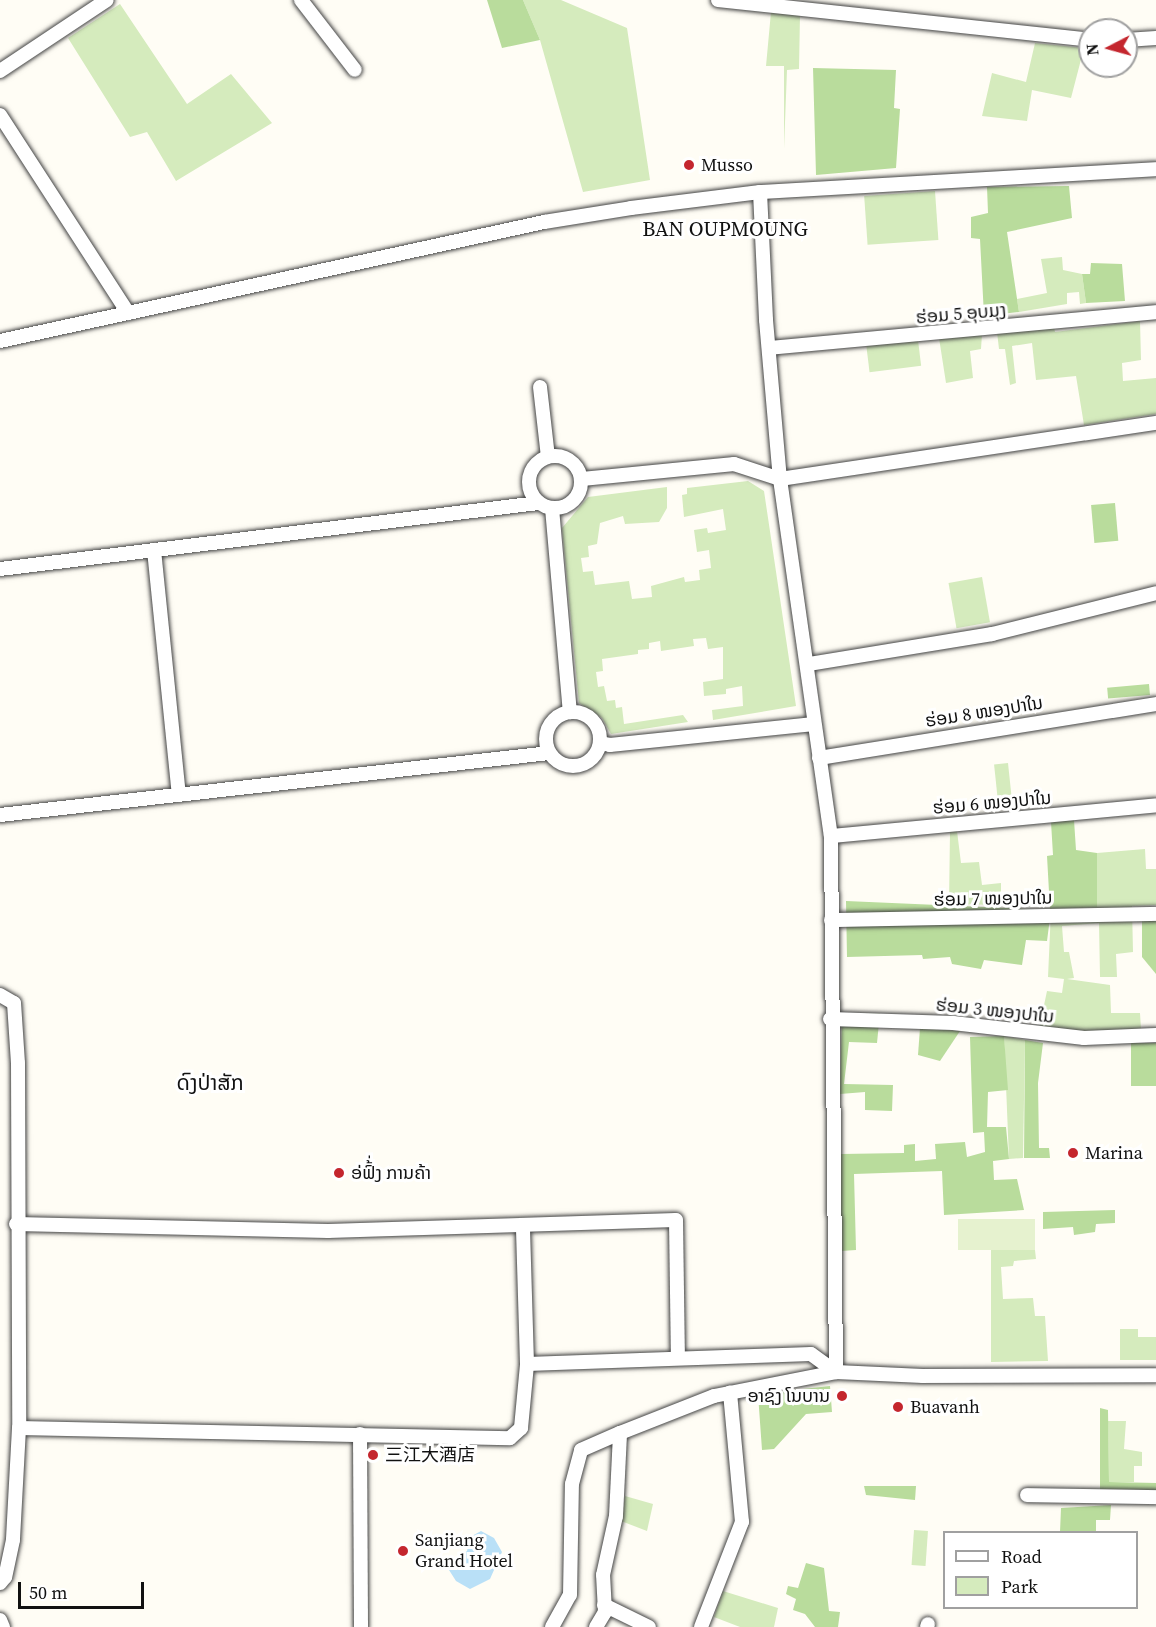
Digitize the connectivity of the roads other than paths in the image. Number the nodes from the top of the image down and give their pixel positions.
1 (107, 0) edge
2 (301, 0) edge
3 (718, 0) edge
4 (1156, 38) edge
5 (1078, 39) edge
6 (1138, 39) edge
7 (355, 70) dead end
8 (0, 71) edge
9 (0, 115) edge
10 (1156, 169) edge
11 (760, 192) junction
12 (1156, 312) edge
13 (128, 313) junction
14 (0, 341) edge
15 (768, 348) junction
16 (540, 387) dead end
17 (1156, 423) edge
18 (548, 457) junction
19 (582, 479) junction
20 (780, 479) junction
21 (538, 503) junction
22 (552, 508) junction
23 (154, 550) junction
24 (0, 569) edge
25 (1156, 593) edge
26 (809, 664) junction
27 (1156, 704) edge
28 (570, 712) junction
29 (814, 724) junction
30 (600, 743) junction
31 (549, 753) junction
32 (819, 758) junction
33 (179, 795) junction
34 (1156, 805) edge
35 (0, 815) edge
36 (831, 836) junction
37 (1156, 914) edge
38 (831, 920) junction
39 (0, 995) edge
40 (830, 1019) junction
41 (1156, 1035) edge
42 (16, 1224) junction
43 (523, 1227) junction
44 (678, 1357) junction
45 (527, 1364) junction
46 (836, 1372) junction
47 (1156, 1375) edge
48 (730, 1392) junction
49 (20, 1428) junction
50 (620, 1433) junction
51 (360, 1434) junction
52 (1027, 1495) dead end
53 (1156, 1497) edge
54 (0, 1583) edge
55 (604, 1605) junction
56 (0, 1620) edge
57 (3, 1627) edge
58 (361, 1627) edge
59 (552, 1627) edge
60 (596, 1627) edge
61 (649, 1627) edge
62 (701, 1627) edge

1 - 8 street
2 - 7 street
3 - 5 street
4 - 6 street
9 - 13 street
10 - 11 street
11 - 13 street
11 - 15 street
12 - 15 street, ຮ່ອມ 5 ອຸບມຸງ
13 - 14 street
15 - 20 street
16 - 18 street
17 - 20 street
18 - 19 street
18 - 21 street
19 - 20 street
19 - 22 street
20 - 26 street
21 - 22 street
21 - 23 street
22 - 28 street
23 - 24 street
23 - 33 street
25 - 26 street
26 - 29 street
27 - 32 street, ຮ່ອມ 8 ໜອງປາໃນ
28 - 30 street
28 - 31 street
29 - 30 street
29 - 32 street
30 - 31 street
31 - 33 street
32 - 36 street
33 - 35 street
34 - 36 street, ຮ່ອມ 6 ໜອງປາໃນ
36 - 38 street
37 - 38 street, ຮ່ອມ 7 ໜອງປາໃນ
38 - 40 street
39 - 42 street
40 - 41 street, ຮ່ອມ 3 ໜອງປາໃນ
40 - 46 street
42 - 43 street
42 - 49 street
43 - 44 street
43 - 45 street
44 - 45 street
44 - 46 street
45 - 51 street
46 - 47 street
46 - 48 street
48 - 50 street
48 - 62 street
49 - 51 street
49 - 54 street
50 - 55 street
50 - 59 street
51 - 58 street
52 - 53 street
55 - 60 street
55 - 61 street
56 - 57 street

